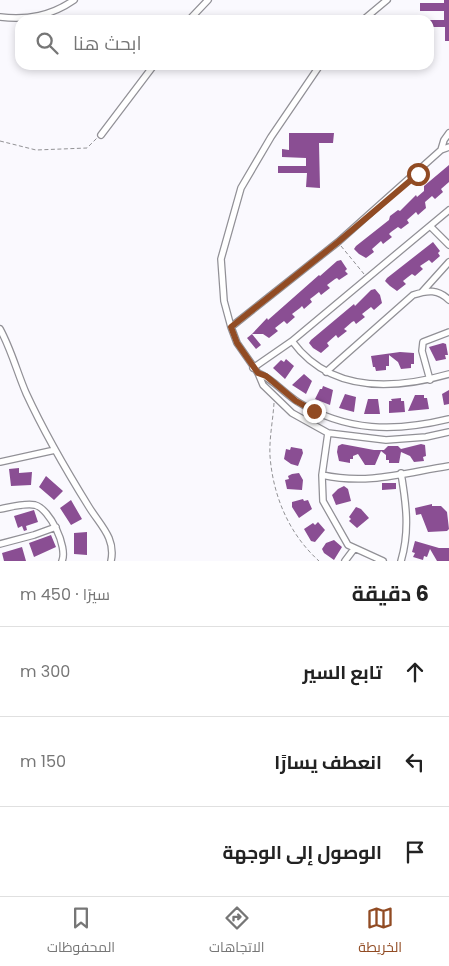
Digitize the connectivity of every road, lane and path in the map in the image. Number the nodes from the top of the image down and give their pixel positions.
1 (74, 0) edge
2 (208, 0) edge
3 (387, 0) edge
4 (44, 15) edge
5 (193, 15) edge
6 (369, 15) edge
7 (0, 17) edge
8 (15, 17) edge
9 (150, 70) edge
10 (317, 70) edge
11 (449, 133) edge
12 (101, 134) joint
13 (0, 141) edge
14 (449, 147) edge
15 (441, 150) junction
16 (449, 210) edge
17 (430, 226) junction
18 (338, 242) junction
19 (449, 245) edge
20 (449, 262) edge
21 (368, 278) junction
22 (422, 292) junction
23 (449, 300) edge
24 (231, 327) junction
25 (0, 329) edge
26 (449, 332) edge
27 (292, 341) junction
28 (256, 371) junction
29 (326, 372) junction
30 (449, 374) edge
31 (430, 380) junction
32 (274, 397) junction
33 (449, 419) edge
34 (399, 428) junction
35 (449, 432) edge
36 (328, 433) junction
37 (399, 439) junction
38 (54, 450) junction
39 (0, 462) edge
40 (449, 466) edge
41 (401, 474) junction
42 (322, 475) junction
43 (0, 509) edge
44 (56, 527) junction
45 (0, 544) edge
46 (354, 549) junction
47 (62, 561) edge
48 (111, 561) edge
49 (319, 561) edge
50 (345, 561) edge
51 (383, 561) edge
52 (401, 561) edge

1 - 4 street
2 - 5 street
3 - 6 street
7 - 8 street
9 - 12 street
10 - 24 street
11 - 15 street
12 - 13 path
14 - 15 street
15 - 18 street
16 - 17 street
17 - 19 street
17 - 21 street
18 - 21 path
18 - 24 street
20 - 22 street
21 - 27 street
22 - 23 street
22 - 29 street
24 - 28 street
25 - 38 street
26 - 31 street
27 - 28 street
27 - 29 street
28 - 32 street
28 - 34 street
29 - 31 street
30 - 31 street
32 - 36 street
32 - 49 path
33 - 34 street
34 - 37 street
35 - 37 street
36 - 37 street
36 - 42 street
38 - 39 street
38 - 48 street
40 - 41 street
41 - 42 street
41 - 52 street
42 - 46 street
43 - 44 street
44 - 45 street
44 - 47 street
46 - 50 street
46 - 51 street

